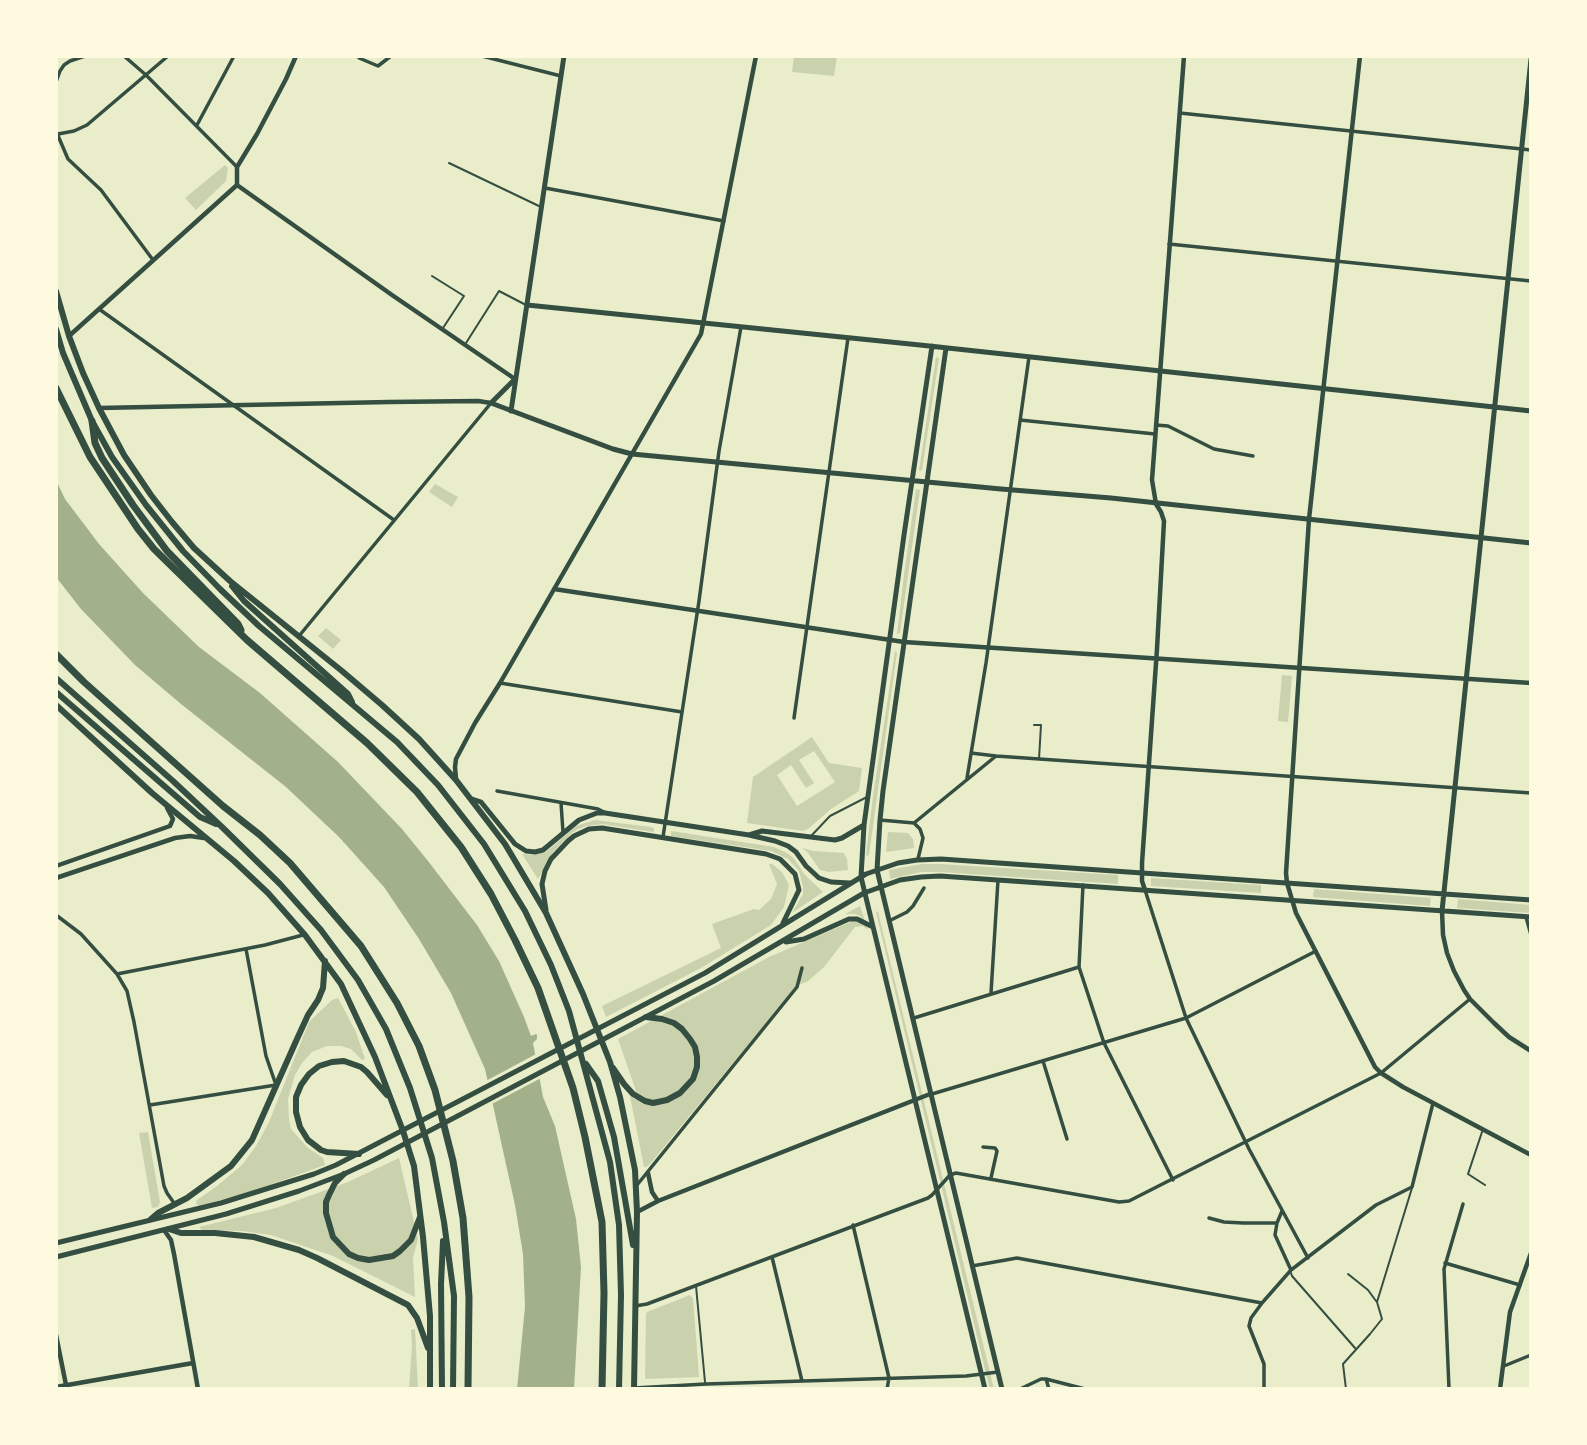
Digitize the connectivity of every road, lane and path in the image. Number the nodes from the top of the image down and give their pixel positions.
1 (85, 56) edge
2 (124, 56) edge
3 (168, 56) edge
4 (234, 56) edge
5 (296, 56) edge
6 (360, 56) edge
7 (391, 56) edge
8 (482, 56) edge
9 (564, 56) edge
10 (756, 56) edge
11 (1184, 56) edge
12 (1360, 56) edge
13 (1531, 59) edge
14 (146, 75) junction
15 (561, 76) junction
16 (56, 82) edge
17 (1180, 113) junction
18 (197, 125) junction
19 (1352, 132) junction
20 (56, 133) edge
21 (1521, 149) junction
22 (1531, 150) edge
23 (449, 163) dead end
24 (237, 167) junction
25 (237, 185) junction
26 (545, 188) junction
27 (542, 207) junction
28 (724, 221) junction
29 (1170, 244) junction
30 (153, 260) junction
31 (1338, 262) junction
32 (432, 276) dead end
33 (1508, 279) junction
34 (1531, 281) edge
35 (56, 292) edge
36 (527, 305) junction
37 (99, 309) junction
38 (704, 322) junction
39 (741, 327) junction
40 (56, 330) edge
41 (442, 330) junction
42 (69, 336) junction
43 (848, 338) junction
44 (464, 345) junction
45 (932, 346) junction
46 (946, 348) junction
47 (1029, 357) junction
48 (1160, 371) junction
49 (515, 379) junction
50 (56, 388) edge
51 (1325, 388) junction
52 (491, 402) junction
53 (235, 405) junction
54 (1494, 407) junction
55 (99, 408) junction
56 (510, 411) junction
57 (1531, 411) edge
58 (1020, 420) junction
59 (92, 421) junction
60 (1156, 425) junction
61 (1155, 434) junction
62 (632, 454) junction
63 (1253, 456) dead end
64 (718, 461) junction
65 (829, 473) junction
66 (912, 481) junction
67 (927, 482) junction
68 (1010, 490) junction
69 (1156, 503) junction
70 (1309, 519) junction
71 (394, 520) junction
72 (1482, 538) junction
73 (1531, 542) edge
74 (229, 581) junction
75 (554, 589) junction
76 (698, 611) junction
77 (807, 628) junction
78 (299, 636) junction
79 (247, 640) junction
80 (890, 640) junction
81 (904, 642) junction
82 (988, 648) junction
83 (56, 654) edge
84 (1157, 659) junction
85 (1300, 668) junction
86 (56, 678) edge
87 (1466, 679) junction
88 (500, 683) junction
89 (1531, 683) edge
90 (56, 691) edge
91 (56, 705) edge
92 (355, 706) junction
93 (682, 712) junction
94 (794, 718) dead end
95 (1034, 725) dead end
96 (971, 753) junction
97 (996, 756) junction
98 (1039, 760) junction
99 (1149, 767) junction
100 (1292, 777) junction
101 (456, 780) junction
102 (967, 780) junction
103 (1455, 788) junction
104 (498, 791) dead end
105 (1531, 793) edge
106 (868, 797) junction
107 (472, 799) junction
108 (561, 803) junction
109 (165, 804) junction
110 (606, 813) junction
111 (880, 820) junction
112 (665, 821) junction
113 (914, 822) junction
114 (864, 825) junction
115 (222, 827) junction
116 (563, 832) junction
117 (749, 835) junction
118 (663, 838) junction
119 (808, 838) junction
120 (208, 839) junction
121 (123, 843) junction
122 (127, 855) junction
123 (917, 860) junction
124 (56, 866) edge
125 (877, 870) junction
126 (1142, 873) junction
127 (861, 877) junction
128 (56, 878) edge
129 (998, 880) junction
130 (850, 883) junction
131 (1287, 883) junction
132 (880, 886) junction
133 (1083, 886) junction
134 (924, 888) dead end
135 (1145, 890) junction
136 (864, 893) junction
137 (1444, 894) junction
138 (1292, 900) junction
139 (1531, 900) edge
140 (1443, 911) junction
141 (546, 913) junction
142 (56, 915) edge
143 (1529, 917) edge
144 (889, 921) junction
145 (783, 925) junction
146 (873, 927) junction
147 (305, 935) junction
148 (1531, 935) edge
149 (783, 942) junction
150 (246, 948) junction
151 (1316, 951) junction
152 (325, 961) junction
153 (1079, 967) junction
154 (802, 968) dead end
155 (117, 974) junction
156 (991, 994) junction
157 (1470, 999) junction
158 (646, 1017) junction
159 (912, 1018) junction
160 (1185, 1018) junction
161 (1104, 1043) junction
162 (1531, 1051) edge
163 (583, 1060) junction
164 (1043, 1061) junction
165 (610, 1062) junction
166 (1381, 1073) junction
167 (276, 1085) junction
168 (930, 1094) junction
169 (392, 1101) junction
170 (915, 1101) junction
171 (1433, 1103) junction
172 (149, 1106) junction
173 (1483, 1130) junction
174 (1067, 1139) dead end
175 (1246, 1143) junction
176 (983, 1147) dead end
177 (359, 1154) junction
178 (1531, 1156) edge
179 (648, 1173) junction
180 (344, 1174) junction
181 (950, 1175) junction
182 (991, 1178) junction
183 (1173, 1180) junction
184 (1485, 1185) dead end
185 (635, 1186) junction
186 (1412, 1186) junction
187 (936, 1190) junction
188 (658, 1201) junction
189 (1463, 1204) dead end
190 (176, 1205) junction
191 (1282, 1211) junction
192 (636, 1212) junction
193 (420, 1215) junction
194 (1209, 1217) dead end
195 (151, 1219) junction
196 (444, 1222) junction
197 (1277, 1223) junction
198 (853, 1225) junction
199 (167, 1229) junction
200 (56, 1243) edge
201 (1531, 1253) edge
202 (635, 1254) junction
203 (772, 1256) junction
204 (56, 1258) edge
205 (1308, 1258) junction
206 (1445, 1262) junction
207 (972, 1266) junction
208 (1291, 1270) junction
209 (1348, 1274) dead end
210 (696, 1285) junction
211 (1520, 1285) junction
212 (1377, 1302) junction
213 (1262, 1303) junction
214 (635, 1306) junction
215 (56, 1335) edge
216 (1355, 1349) junction
217 (430, 1352) junction
218 (1531, 1355) edge
219 (194, 1363) junction
220 (1503, 1366) junction
221 (998, 1372) junction
222 (981, 1374) junction
223 (889, 1378) junction
224 (1046, 1379) junction
225 (793, 1381) junction
226 (802, 1381) junction
227 (706, 1384) junction
228 (56, 1387) edge
229 (67, 1387) edge
230 (634, 1388) edge
231 (198, 1389) edge
232 (430, 1389) edge
233 (442, 1389) edge
234 (453, 1389) edge
235 (468, 1389) edge
236 (602, 1389) edge
237 (620, 1389) edge
238 (794, 1389) edge
239 (887, 1389) edge
240 (985, 1389) edge
241 (1002, 1389) edge
242 (1020, 1389) edge
243 (1049, 1389) edge
244 (1085, 1389) edge
245 (1264, 1389) edge
246 (1346, 1389) edge
247 (1449, 1389) edge
248 (1500, 1389) edge

1 - 16 street
2 - 14 street
3 - 14 street
4 - 18 street
5 - 24 street
6 - 7 street
8 - 15 street
9 - 15 main road
10 - 28 street
11 - 17 street
12 - 19 street
13 - 21 main road
14 - 18 street
14 - 20 street
15 - 26 main road
17 - 19 street
17 - 29 street
18 - 24 street
19 - 21 street
19 - 31 street
20 - 30 street
21 - 22 street
21 - 33 main road
23 - 27 lane
24 - 25 street
25 - 30 street
25 - 41 street
26 - 27 main road
26 - 28 street
27 - 36 main road
28 - 38 street
29 - 31 street
29 - 48 street
30 - 37 street
31 - 33 street
31 - 51 street
32 - 41 lane
33 - 34 street
33 - 54 main road
35 - 42 highway
36 - 38 main road
36 - 44 lane
36 - 49 main road
37 - 42 street
37 - 53 street
38 - 39 main road
38 - 62 street
39 - 43 main road
39 - 64 street
40 - 59 highway
41 - 44 street
42 - 55 highway
43 - 45 main road
43 - 65 street
44 - 49 street
45 - 46 main road
45 - 66 main road
46 - 47 main road
46 - 67 main road
47 - 48 main road
47 - 58 street
48 - 51 main road
48 - 60 street
49 - 52 main road
49 - 56 main road
50 - 79 highway
51 - 54 main road
51 - 70 street
52 - 53 street
52 - 56 main road
52 - 71 street
53 - 55 street
53 - 71 street
54 - 57 main road
54 - 72 main road
55 - 74 highway
56 - 62 main road
58 - 61 street
58 - 68 street
59 - 79 highway
59 - 92 highway
60 - 61 street
60 - 63 street
61 - 69 street
62 - 64 main road
62 - 75 street
64 - 65 main road
64 - 76 street
65 - 66 main road
65 - 77 street
66 - 67 main road
66 - 80 main road
67 - 68 main road
67 - 81 main road
68 - 69 main road
68 - 82 street
69 - 70 main road
69 - 84 street
70 - 72 main road
70 - 85 street
71 - 78 street
72 - 73 main road
72 - 87 main road
74 - 78 highway
74 - 92 highway
75 - 76 street
75 - 88 street
76 - 77 street
76 - 93 street
77 - 80 street
77 - 94 street
78 - 101 highway
79 - 236 highway
80 - 81 street
80 - 106 main road
81 - 82 street
81 - 111 main road
82 - 84 street
82 - 96 street
83 - 235 highway
84 - 85 street
84 - 99 street
85 - 87 street
85 - 100 street
86 - 115 highway
87 - 89 street
87 - 103 main road
88 - 93 street
88 - 101 street
90 - 115 highway
91 - 109 highway
92 - 163 highway
93 - 112 street
95 - 98 lane
96 - 97 street
96 - 102 street
97 - 98 street
97 - 102 street
98 - 99 street
99 - 100 street
99 - 126 street
100 - 103 street
100 - 131 street
101 - 107 highway
102 - 113 street
103 - 105 street
103 - 137 main road
104 - 108 street
106 - 114 main road
106 - 119 lane
107 - 116 main road
107 - 141 highway
108 - 110 street
108 - 116 street
109 - 120 highway
109 - 121 street
110 - 112 main road
110 - 116 main road
111 - 113 street
111 - 125 main road
112 - 117 main road
112 - 118 street
113 - 123 street
114 - 119 main road
114 - 127 main road
115 - 196 highway
117 - 119 main road
117 - 130 main road
118 - 141 main road
118 - 145 main road
120 - 122 street
120 - 147 highway
121 - 122 street
121 - 124 street
122 - 128 street
123 - 125 main road
123 - 126 main road
125 - 127 main road
125 - 132 main road
126 - 131 main road
126 - 135 street
127 - 130 main road
127 - 136 main road
129 - 132 main road
129 - 133 main road
129 - 156 street
130 - 145 main road
131 - 137 main road
131 - 138 street
132 - 136 main road
132 - 144 main road
133 - 135 main road
133 - 153 street
134 - 144 street
135 - 138 main road
135 - 160 street
136 - 146 main road
136 - 149 main road
137 - 139 main road
137 - 140 main road
138 - 140 main road
138 - 151 street
140 - 143 main road
140 - 157 street
141 - 165 highway
142 - 155 street
143 - 148 street
144 - 159 main road
145 - 177 main road
146 - 149 main road
146 - 170 main road
147 - 150 street
147 - 152 highway
149 - 158 main road
150 - 155 street
150 - 167 street
151 - 160 street
151 - 166 street
152 - 167 highway
152 - 169 highway
153 - 156 street
153 - 161 street
154 - 179 street
155 - 172 street
156 - 159 street
157 - 162 street
157 - 166 street
158 - 165 highway
158 - 180 main road
159 - 168 main road
160 - 161 street
160 - 175 street
161 - 164 street
161 - 183 street
163 - 202 highway
163 - 237 highway
164 - 168 street
164 - 174 street
165 - 185 highway
166 - 171 street
166 - 175 street
167 - 172 street
167 - 190 highway
168 - 170 street
168 - 181 main road
169 - 177 highway
169 - 193 highway
170 - 187 main road
170 - 188 street
171 - 173 street
171 - 186 street
172 - 190 street
173 - 178 street
173 - 184 lane
175 - 183 street
175 - 191 street
176 - 182 street
177 - 195 main road
179 - 185 street
179 - 188 street
180 - 193 highway
180 - 199 main road
181 - 182 street
181 - 187 street
181 - 207 main road
182 - 183 street
185 - 192 highway
186 - 205 street
186 - 212 lane
187 - 198 street
187 - 222 main road
188 - 192 street
189 - 206 street
190 - 195 highway
191 - 197 street
191 - 205 street
192 - 202 highway
193 - 217 highway
194 - 197 street
195 - 200 main road
196 - 233 highway
196 - 234 highway
197 - 208 street
198 - 203 street
198 - 223 street
199 - 204 main road
199 - 217 highway
199 - 219 street
201 - 211 street
202 - 214 highway
203 - 210 street
203 - 226 street
205 - 208 street
206 - 211 street
206 - 247 street
207 - 213 street
207 - 221 main road
208 - 213 street
208 - 216 lane
209 - 212 lane
210 - 214 street
210 - 227 lane
211 - 220 street
212 - 216 lane
213 - 245 street
214 - 230 highway
215 - 229 street
216 - 246 lane
217 - 232 highway
218 - 220 street
219 - 229 street
219 - 231 street
220 - 248 street
221 - 222 street
221 - 241 main road
222 - 223 street
222 - 240 main road
223 - 226 street
223 - 239 street
224 - 242 street
224 - 243 street
224 - 244 street
225 - 226 street
225 - 227 street
225 - 238 street
227 - 230 street
228 - 229 street

